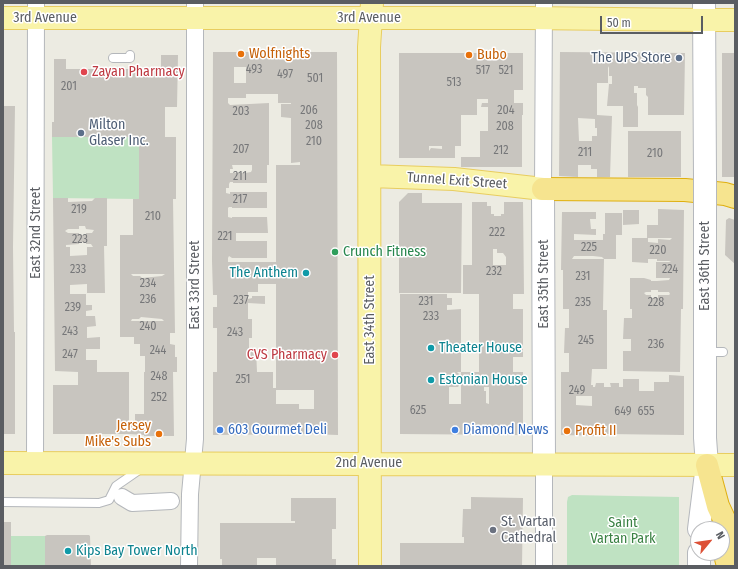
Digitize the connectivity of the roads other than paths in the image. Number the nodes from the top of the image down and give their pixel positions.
1 (36, 11) edge
2 (195, 11) edge
3 (371, 11) edge
4 (544, 11) edge
5 (704, 12) edge
6 (3, 18) edge
7 (735, 20) edge
8 (130, 55) dead end
9 (113, 58) dead end
10 (370, 176) junction
11 (543, 189) junction
12 (735, 197) edge
13 (3, 463) edge
14 (148, 463) junction
15 (192, 463) junction
16 (370, 463) junction
17 (35, 464) junction
18 (544, 464) junction
19 (707, 465) junction
20 (735, 465) edge
21 (122, 497) dead end
22 (171, 501) dead end
23 (3, 502) edge
24 (718, 506) junction
25 (700, 521) edge
26 (719, 521) edge
27 (735, 547) edge
28 (189, 566) edge
29 (370, 566) edge
30 (544, 566) edge

1 - 2 main road, 3rd Avenue
1 - 6 main road, 3rd Avenue
1 - 17 street, East 32nd Street
2 - 3 main road, 3rd Avenue
2 - 15 street, East 33rd Street
3 - 4 main road, 3rd Avenue
3 - 10 main road, East 34th Street
4 - 5 main road, 3rd Avenue
4 - 11 street, East 35th Street
5 - 7 main road, 3rd Avenue
5 - 19 main road, East 36th Street, bridge
8 - 9 lane
10 - 11 main road, Tunnel Exit Street
10 - 16 main road, East 34th Street
11 - 12 highway
11 - 18 main road, East 35th Street
13 - 17 main road, 2nd Avenue
14 - 15 main road, 2nd Avenue
14 - 17 main road, 2nd Avenue
14 - 23 lane
15 - 16 main road, 2nd Avenue
15 - 28 street, East 33rd Street
16 - 18 main road, 2nd Avenue
16 - 29 main road, East 34th Street
18 - 19 main road, 2nd Avenue
18 - 30 street, East 35th Street
19 - 20 main road, 2nd Avenue
19 - 24 highway
19 - 25 main road, East 36th Street
21 - 22 street
24 - 26 highway
24 - 27 highway

